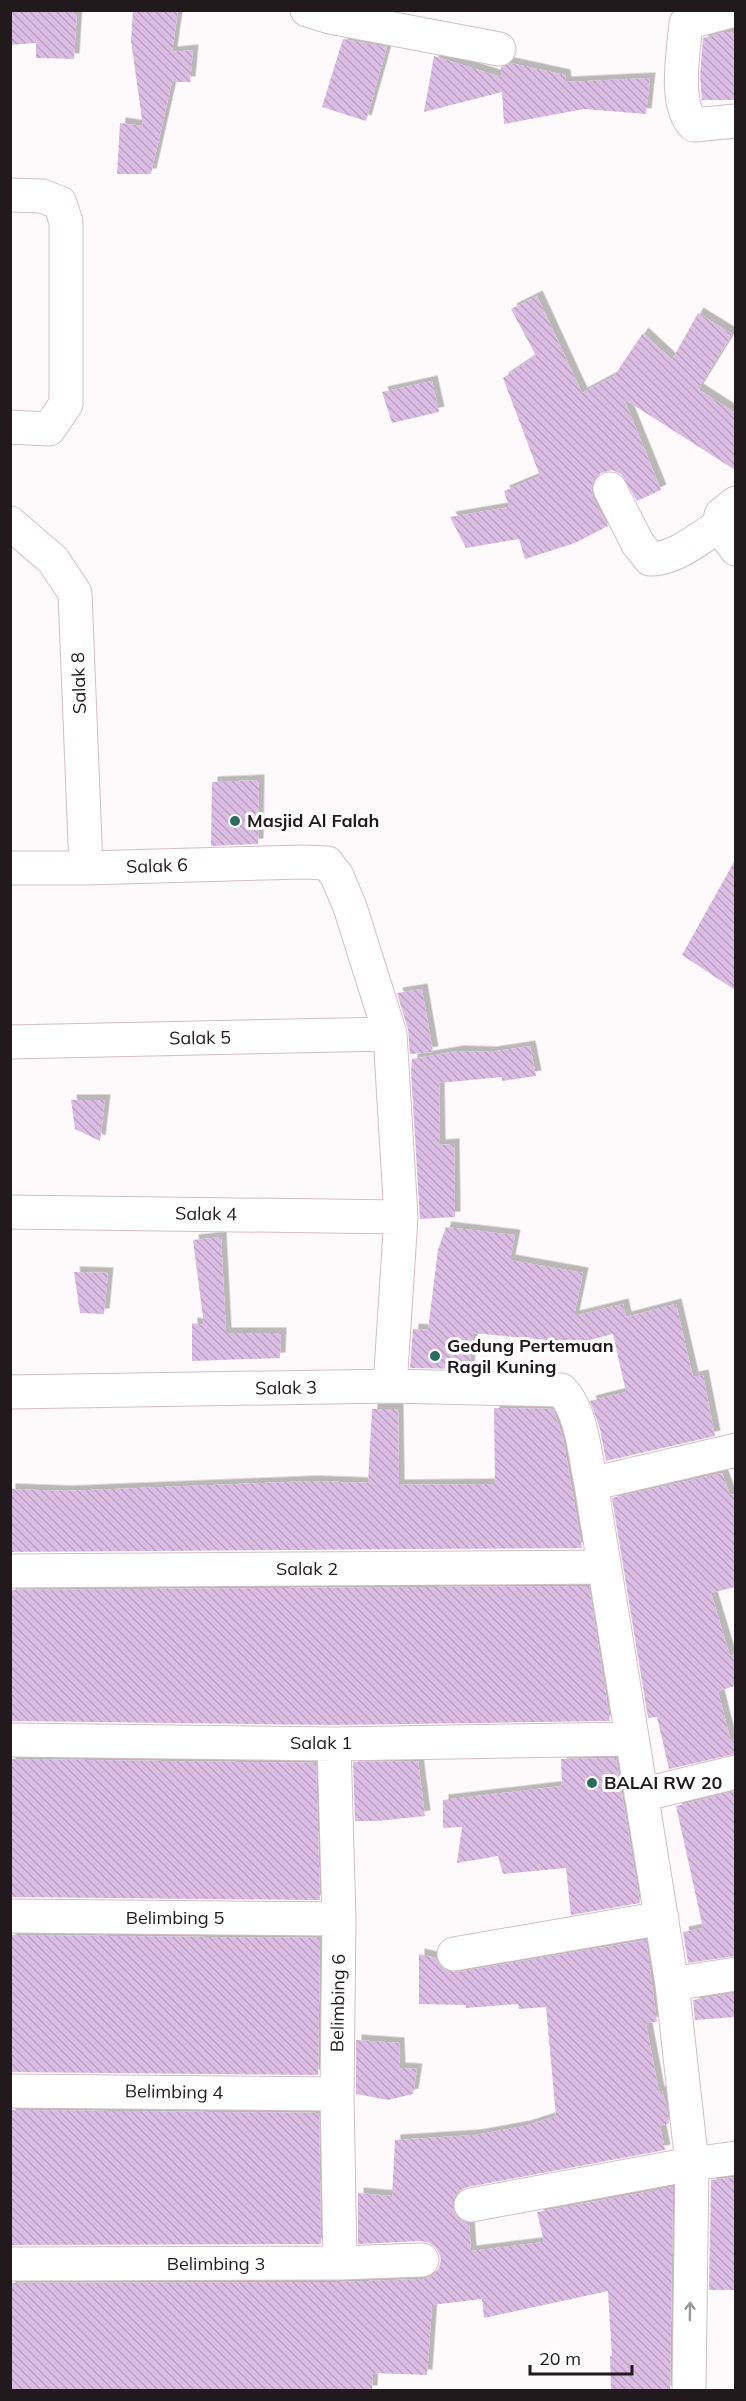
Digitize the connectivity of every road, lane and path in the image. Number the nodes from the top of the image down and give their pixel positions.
1 (307, 10) edge
2 (734, 10) edge
3 (499, 49) dead end
4 (735, 121) edge
5 (10, 195) edge
6 (10, 427) edge
7 (610, 489) dead end
8 (10, 523) edge
9 (730, 526) edge
10 (10, 868) edge
11 (86, 868) junction
12 (390, 1034) junction
13 (10, 1042) edge
14 (10, 1212) edge
15 (400, 1217) junction
16 (390, 1386) junction
17 (10, 1392) edge
18 (735, 1450) edge
19 (591, 1484) junction
20 (604, 1567) junction
21 (10, 1571) edge
22 (632, 1739) junction
23 (10, 1740) edge
24 (334, 1744) junction
25 (735, 1772) edge
26 (641, 1795) junction
27 (10, 1916) edge
28 (662, 1918) junction
29 (339, 1919) junction
30 (454, 1954) dead end
31 (735, 1974) edge
32 (672, 1984) junction
33 (10, 2091) edge
34 (337, 2094) junction
35 (735, 2158) edge
36 (692, 2164) junction
37 (471, 2205) dead end
38 (422, 2260) dead end
39 (340, 2263) junction
40 (10, 2264) edge
41 (689, 2391) edge

1 - 3 street
2 - 4 street
5 - 6 street
7 - 9 street
8 - 11 street, Salak 8
10 - 11 street, Salak 6
11 - 12 street, Salak 6
12 - 13 street, Salak 5
12 - 15 street
14 - 15 street, Salak 4
15 - 16 street
16 - 17 street, Salak 3
16 - 19 street, Salak 3
18 - 19 street
19 - 20 street
20 - 21 street, Salak 2
20 - 22 street
22 - 24 street, Salak 1
22 - 26 street
23 - 24 street, Salak 1
24 - 29 street, Belimbing 6
25 - 26 street
26 - 28 street
27 - 29 street, Belimbing 5
28 - 30 street
28 - 32 street
29 - 34 street, Belimbing 6
31 - 32 street
32 - 36 street
33 - 34 street, Belimbing 4
34 - 39 street, Belimbing 6
35 - 36 street
36 - 37 street
41 -> 36 street
38 - 39 street, Belimbing 3
39 - 40 street, Belimbing 3

